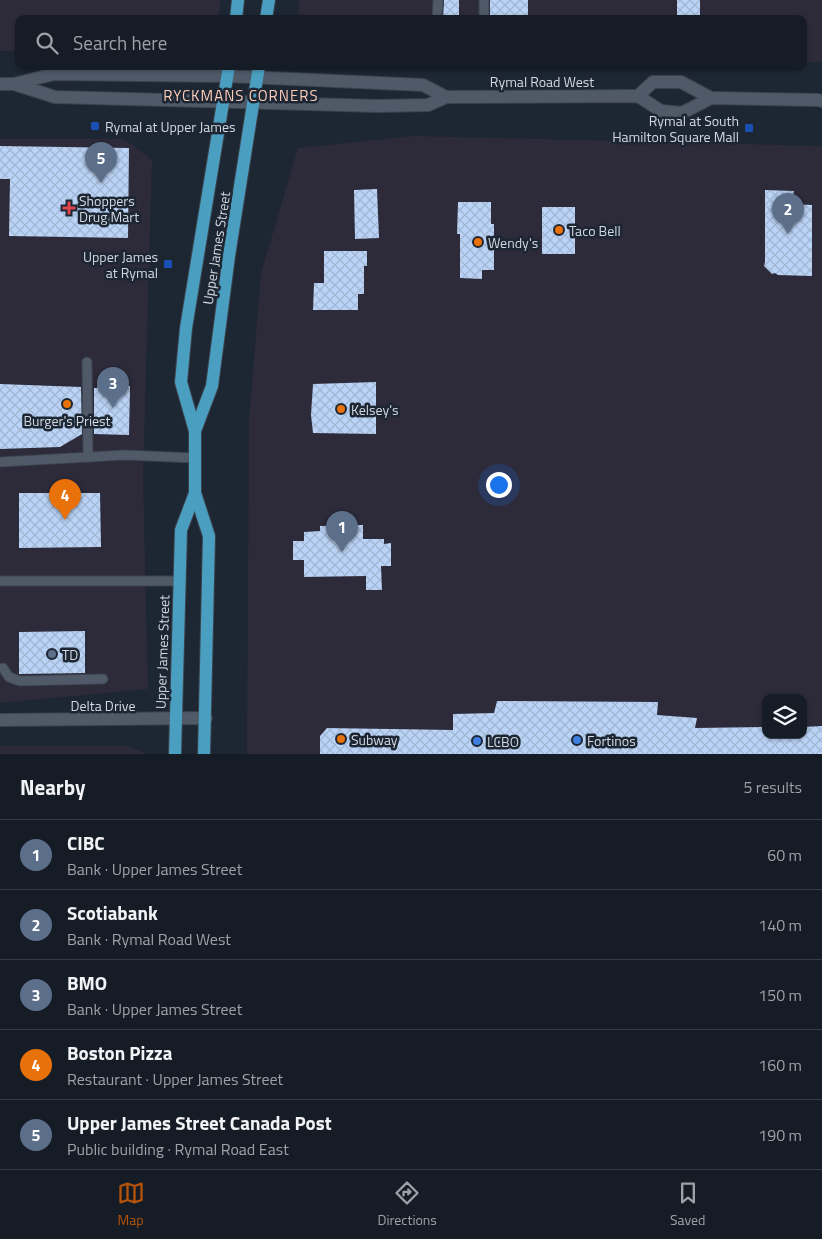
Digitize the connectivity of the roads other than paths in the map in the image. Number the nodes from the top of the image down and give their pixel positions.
1 (238, 0) edge
2 (269, 0) edge
3 (438, 0) edge
4 (484, 0) edge
5 (236, 15) edge
6 (267, 15) edge
7 (437, 15) edge
8 (484, 15) edge
9 (228, 71) edge
10 (258, 72) edge
11 (0, 84) edge
12 (14, 84) junction
13 (638, 96) junction
14 (446, 97) junction
15 (711, 98) junction
16 (821, 100) edge
17 (224, 101) junction
18 (254, 103) junction
19 (87, 362) dead end
20 (194, 431) junction
21 (88, 457) junction
22 (195, 458) junction
23 (0, 462) edge
24 (195, 493) junction
25 (0, 581) edge
26 (180, 581) junction
27 (3, 668) dead end
28 (103, 679) dead end
29 (206, 718) junction
30 (0, 720) edge
31 (175, 720) junction
32 (175, 754) edge
33 (204, 754) edge

1 - 5 main road
2 - 6 main road
3 - 7 lane
4 - 8 lane
9 - 10 main road
9 - 12 main road
9 - 17 main road, Upper James Street
10 - 14 main road
10 - 18 main road, Upper James Street
11 - 12 main road
12 - 17 main road
13 - 14 main road, Rymal Road West
13 - 15 main road
13 - 15 main road
14 - 18 main road
15 - 16 main road
17 - 18 main road
17 - 20 main road, Upper James Street
18 - 20 main road, Upper James Street
19 - 21 lane
20 - 22 main road, Upper James Street
21 - 22 lane
21 - 23 lane
22 - 24 main road, Upper James Street
24 - 26 main road, Upper James Street
24 - 29 main road, Upper James Street
25 - 26 lane
26 - 31 main road, Upper James Street
27 - 28 lane
29 - 31 main road, Delta Drive
29 - 33 main road, Upper James Street
30 - 31 main road, Delta Drive
31 - 32 main road, Upper James Street

